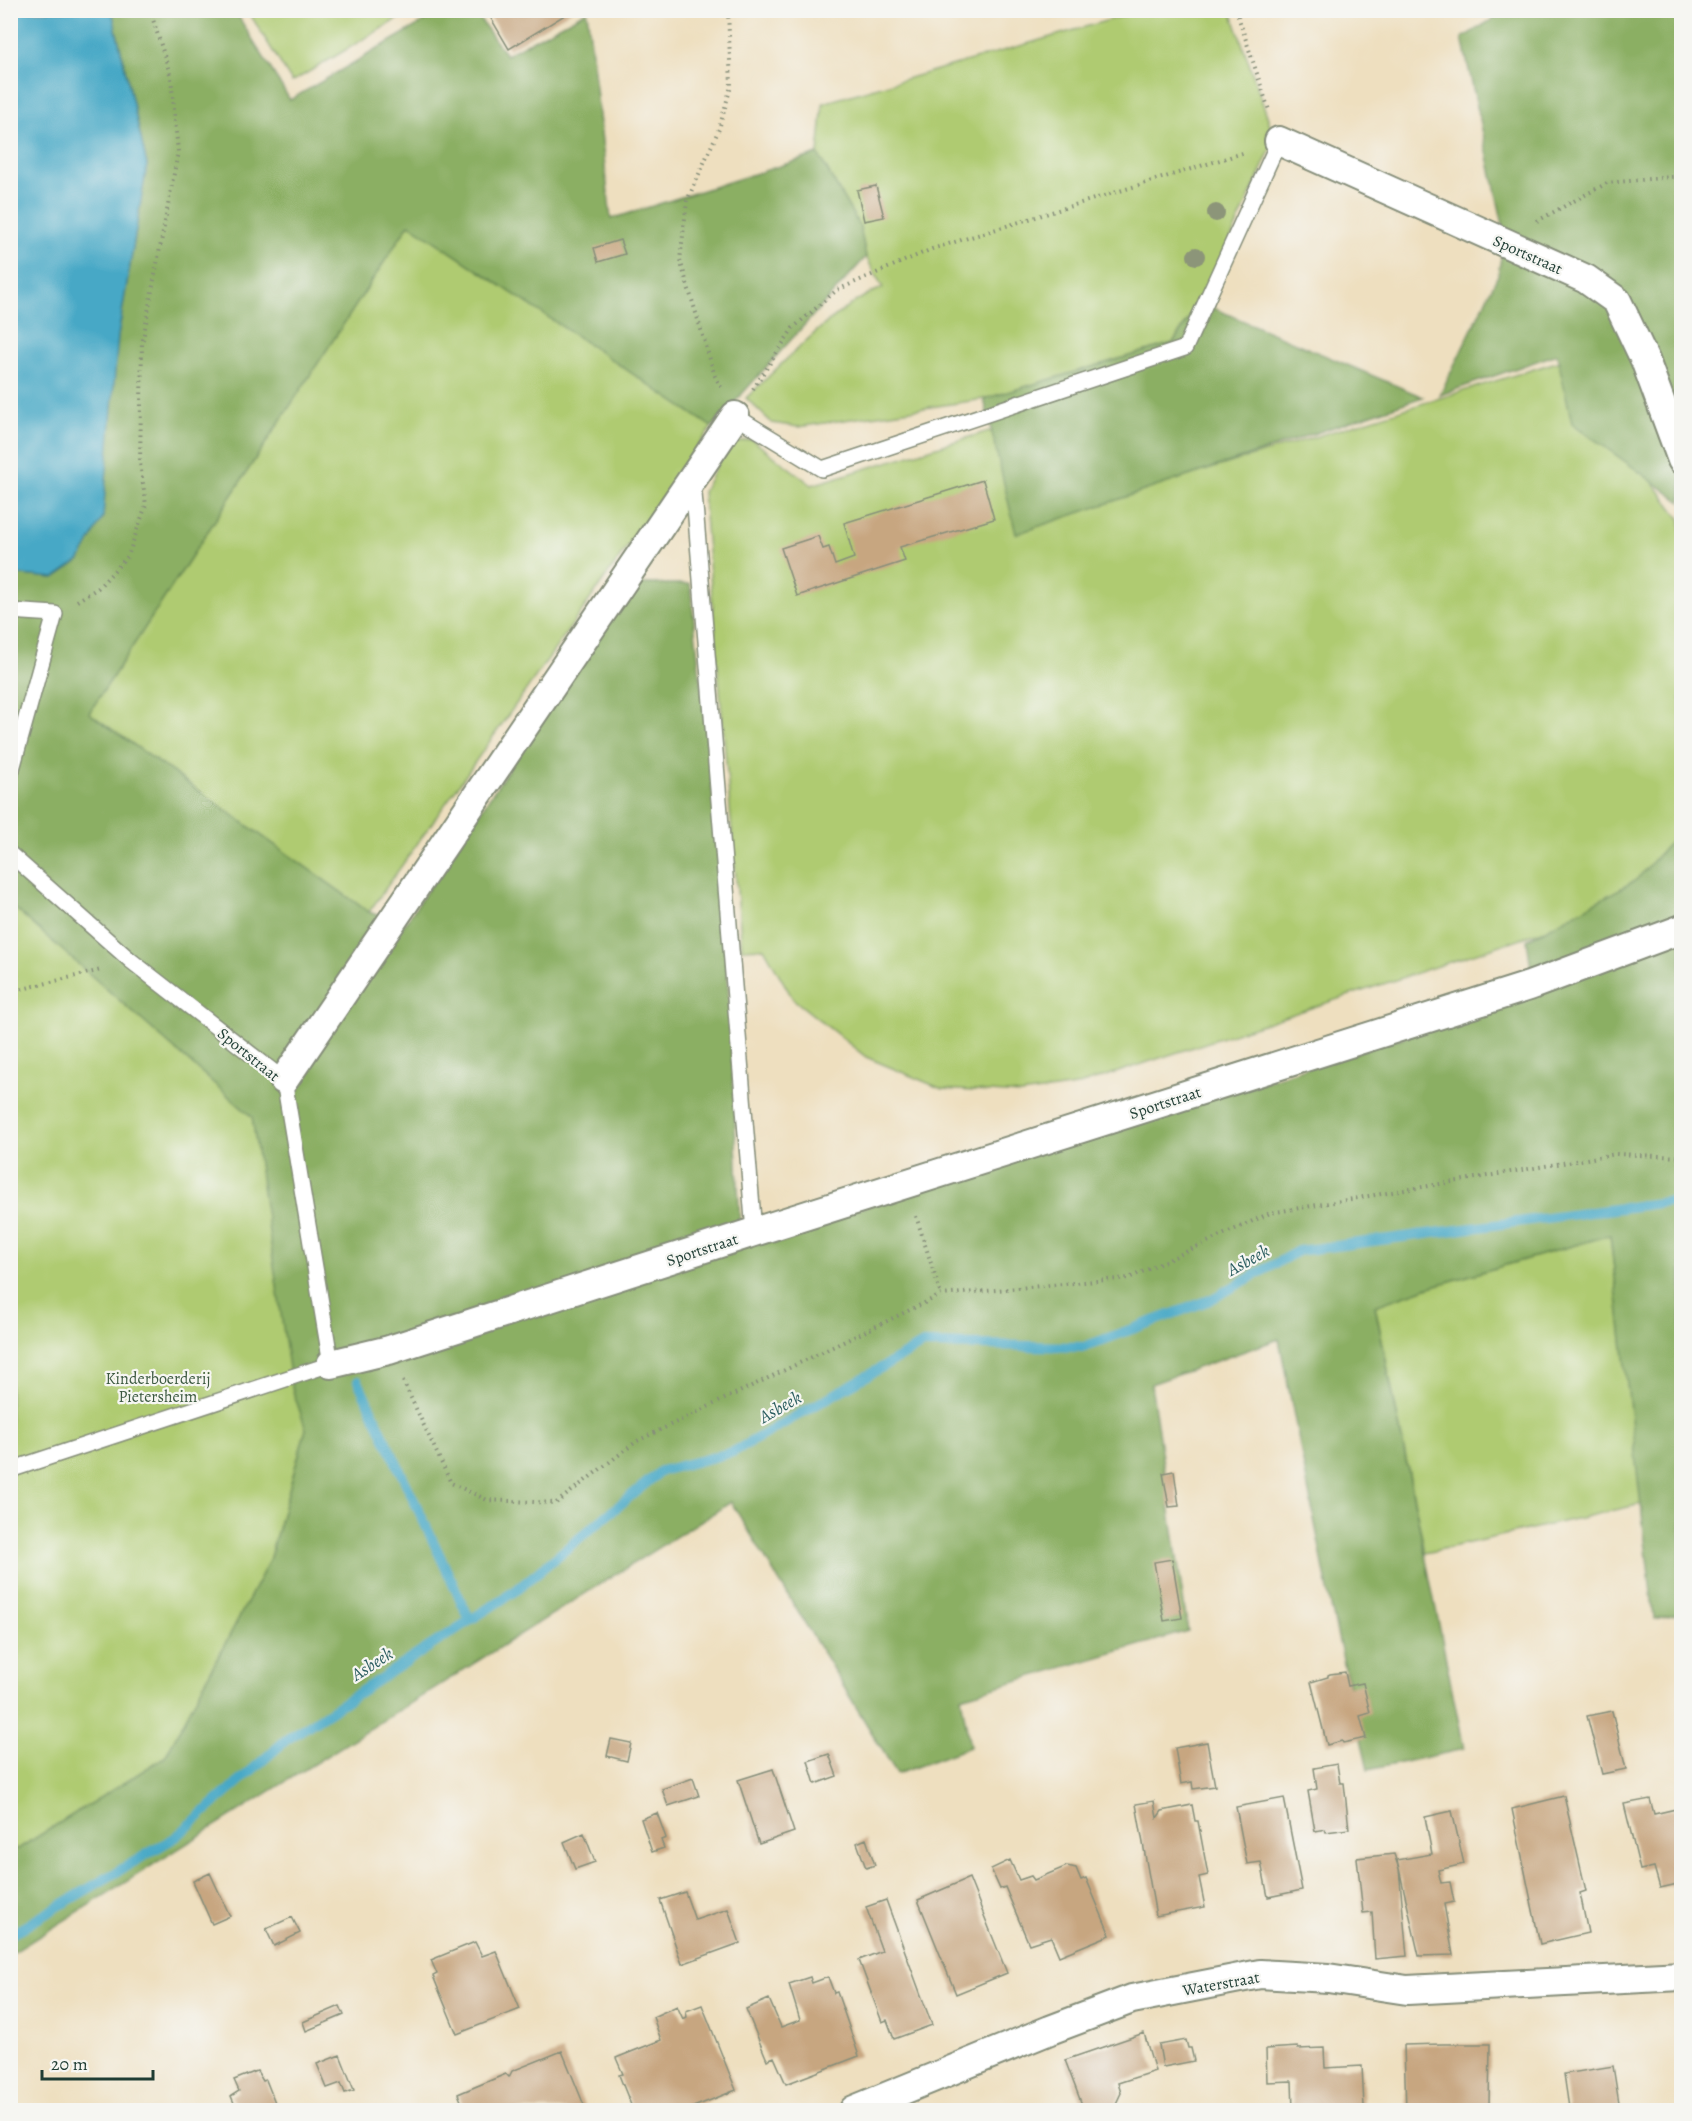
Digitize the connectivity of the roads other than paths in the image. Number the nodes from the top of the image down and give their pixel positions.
1 (1279, 141) joint
2 (735, 416) joint
3 (1682, 460) edge
4 (693, 479) junction
5 (10, 611) edge
6 (10, 776) edge
7 (10, 854) edge
8 (1682, 929) edge
9 (284, 1080) junction
10 (754, 1232) junction
11 (331, 1364) junction
12 (10, 1470) edge
13 (1682, 1976) edge
14 (854, 2110) edge

1 - 2 lane
1 - 3 street, Sportstraat
2 - 4 street
4 - 9 street
4 - 10 lane
5 - 6 lane
7 - 9 lane, Sportstraat
8 - 10 street, Sportstraat
9 - 11 lane, Sportstraat
10 - 11 street, Sportstraat
11 - 12 lane
13 - 14 street, Waterstraat

